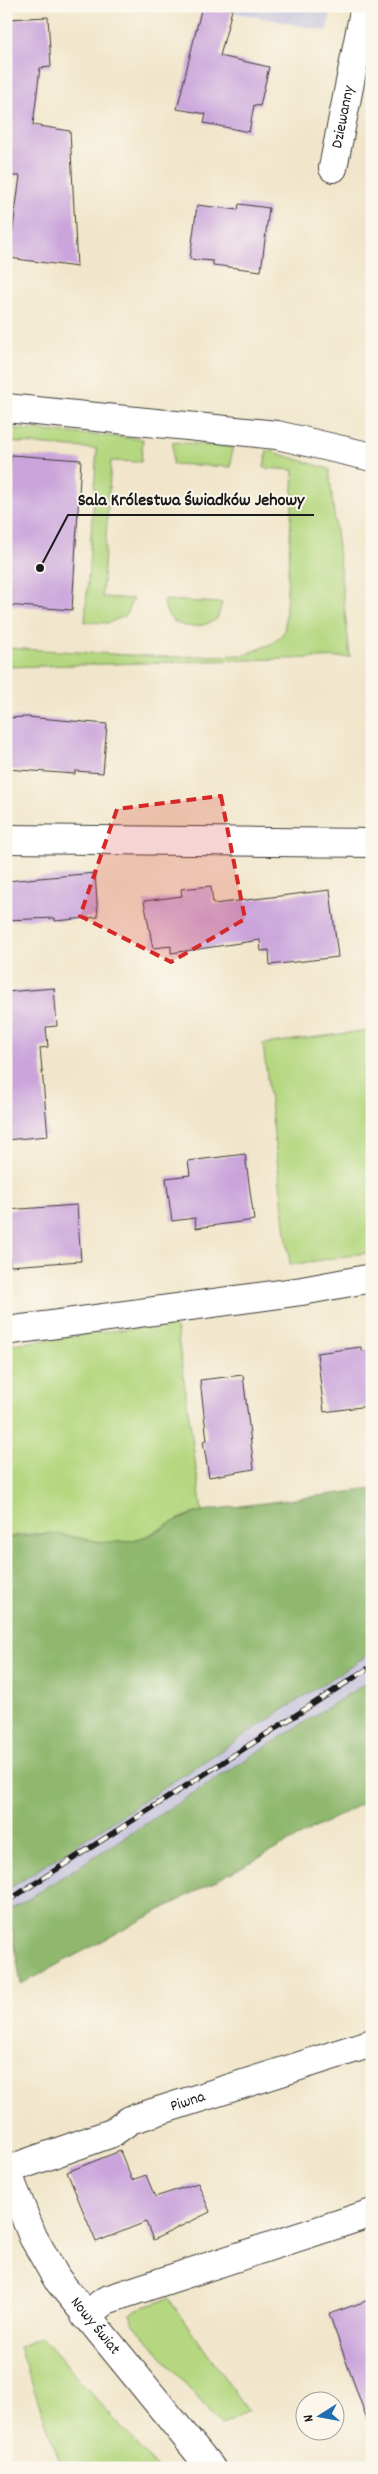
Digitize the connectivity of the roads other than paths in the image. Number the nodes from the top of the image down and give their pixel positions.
1 (365, 6) edge
2 (333, 168) dead end
3 (6, 408) edge
4 (372, 457) edge
5 (6, 839) edge
6 (372, 842) edge
7 (372, 1278) edge
8 (6, 1331) edge
9 (372, 2043) edge
10 (6, 2170) edge
11 (372, 2213) edge
12 (85, 2316) junction
13 (211, 2468) edge

1 - 2 street, Dziewanny
3 - 4 street
5 - 6 street
7 - 8 street
9 - 10 street, Piwna
10 - 12 street, Nowy Świat
11 - 12 street
12 - 13 street, Nowy Świat

